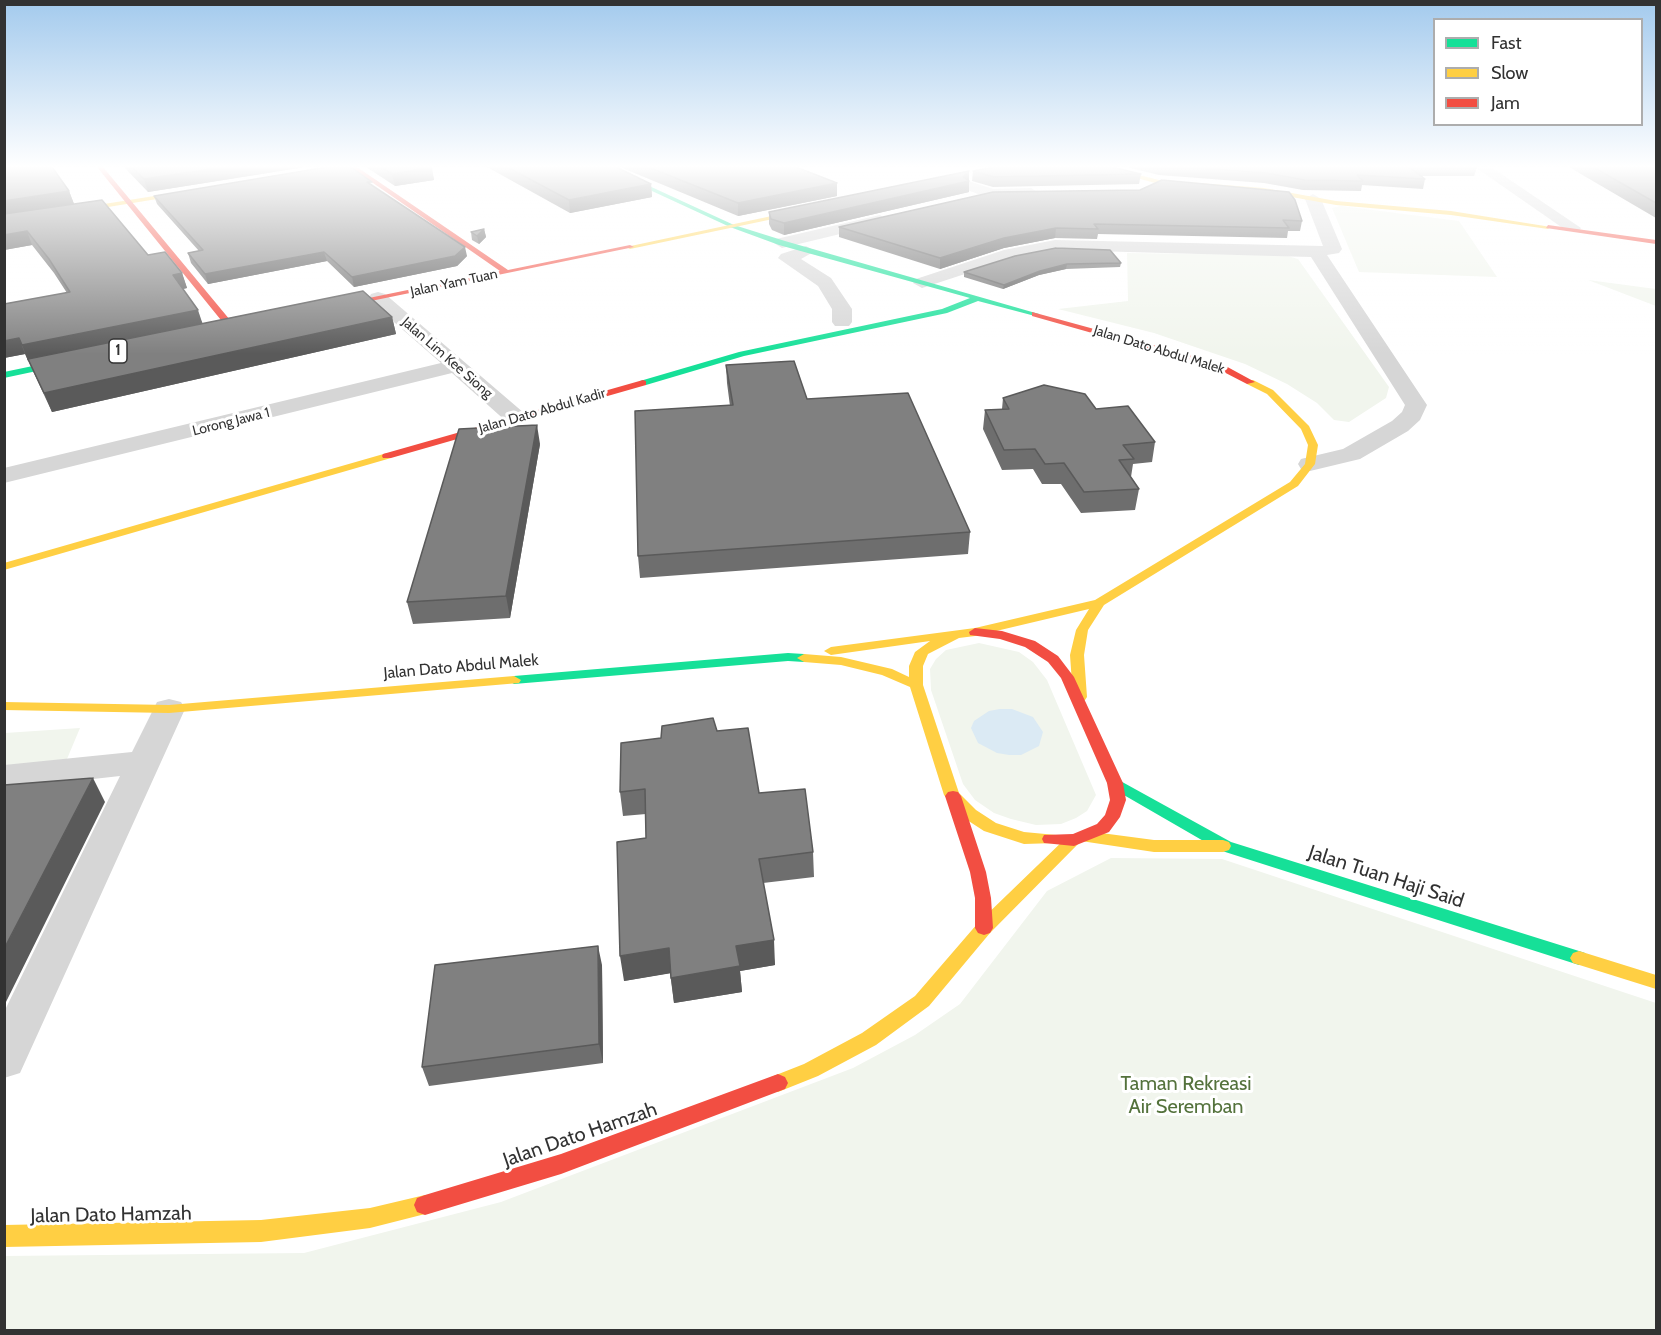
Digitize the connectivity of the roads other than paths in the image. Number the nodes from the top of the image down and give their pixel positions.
1 (151, 229) edge
2 (443, 229) edge
3 (716, 229) edge
4 (742, 229) edge
5 (840, 229) edge
6 (1325, 229) edge
7 (1581, 229) edge
8 (1656, 242) edge
9 (782, 243) junction
10 (806, 251) junction
11 (1316, 252) junction
12 (506, 272) junction
13 (922, 283) junction
14 (378, 298) junction
15 (978, 298) junction
16 (311, 312) edge
17 (842, 322) dead end
18 (232, 328) edge
19 (85, 358) edge
20 (456, 366) junction
21 (4, 375) edge
22 (516, 418) junction
23 (1310, 464) junction
24 (4, 476) edge
25 (4, 567) edge
26 (1100, 603) junction
27 (975, 632) junction
28 (956, 634) junction
29 (788, 657) junction
30 (916, 685) junction
31 (4, 706) edge
32 (1081, 707) junction
33 (169, 709) junction
34 (144, 762) junction
35 (4, 777) edge
36 (1115, 783) junction
37 (952, 795) junction
38 (1080, 839) junction
39 (1225, 846) junction
40 (984, 928) junction
41 (1656, 982) edge
42 (4, 1059) edge
43 (4, 1236) edge

1 - 18 main road
2 - 12 main road
3 - 12 main road, Jalan Yam Tuan
4 - 9 main road, Jalan Dato Abdul Malek
5 - 9 street
6 - 11 street
7 - 8 main road
9 - 10 main road, Jalan Dato Abdul Malek
10 - 13 main road, Jalan Dato Abdul Malek
10 - 17 street
11 - 13 street
11 - 23 street
12 - 14 main road, Jalan Yam Tuan
13 - 15 main road, Jalan Dato Abdul Malek
14 - 16 main road, Jalan Yam Tuan
14 - 20 street, Jalan Lim Kee Siong
15 - 22 main road, Jalan Dato Abdul Kadir
15 - 23 main road, Jalan Dato Abdul Malek
19 - 21 main road, 1
20 - 22 street, Jalan Lim Kee Siong
20 - 24 street, Lorong Jawa 1
22 - 25 main road, Jalan Dato Abdul Kadir
23 - 26 main road
26 - 27 main road
26 - 32 main road
27 - 28 main road
27 - 32 main road
28 - 29 main road
28 - 30 main road
29 - 30 main road, Jalan Dato Abdul Malek
29 - 33 main road, Jalan Dato Abdul Malek
30 - 37 main road
31 - 33 main road, Jalan Dato Abdul Malek
32 - 36 main road
33 - 34 street
34 - 35 street
34 - 42 street
36 - 38 main road
36 - 39 main road, Jalan Tuan Haji Said
37 - 38 main road
37 - 40 main road
38 - 39 main road
38 - 40 main road, Jalan Dato Hamzah
39 - 41 main road, Jalan Tuan Haji Said
40 - 43 main road, Jalan Dato Hamzah

